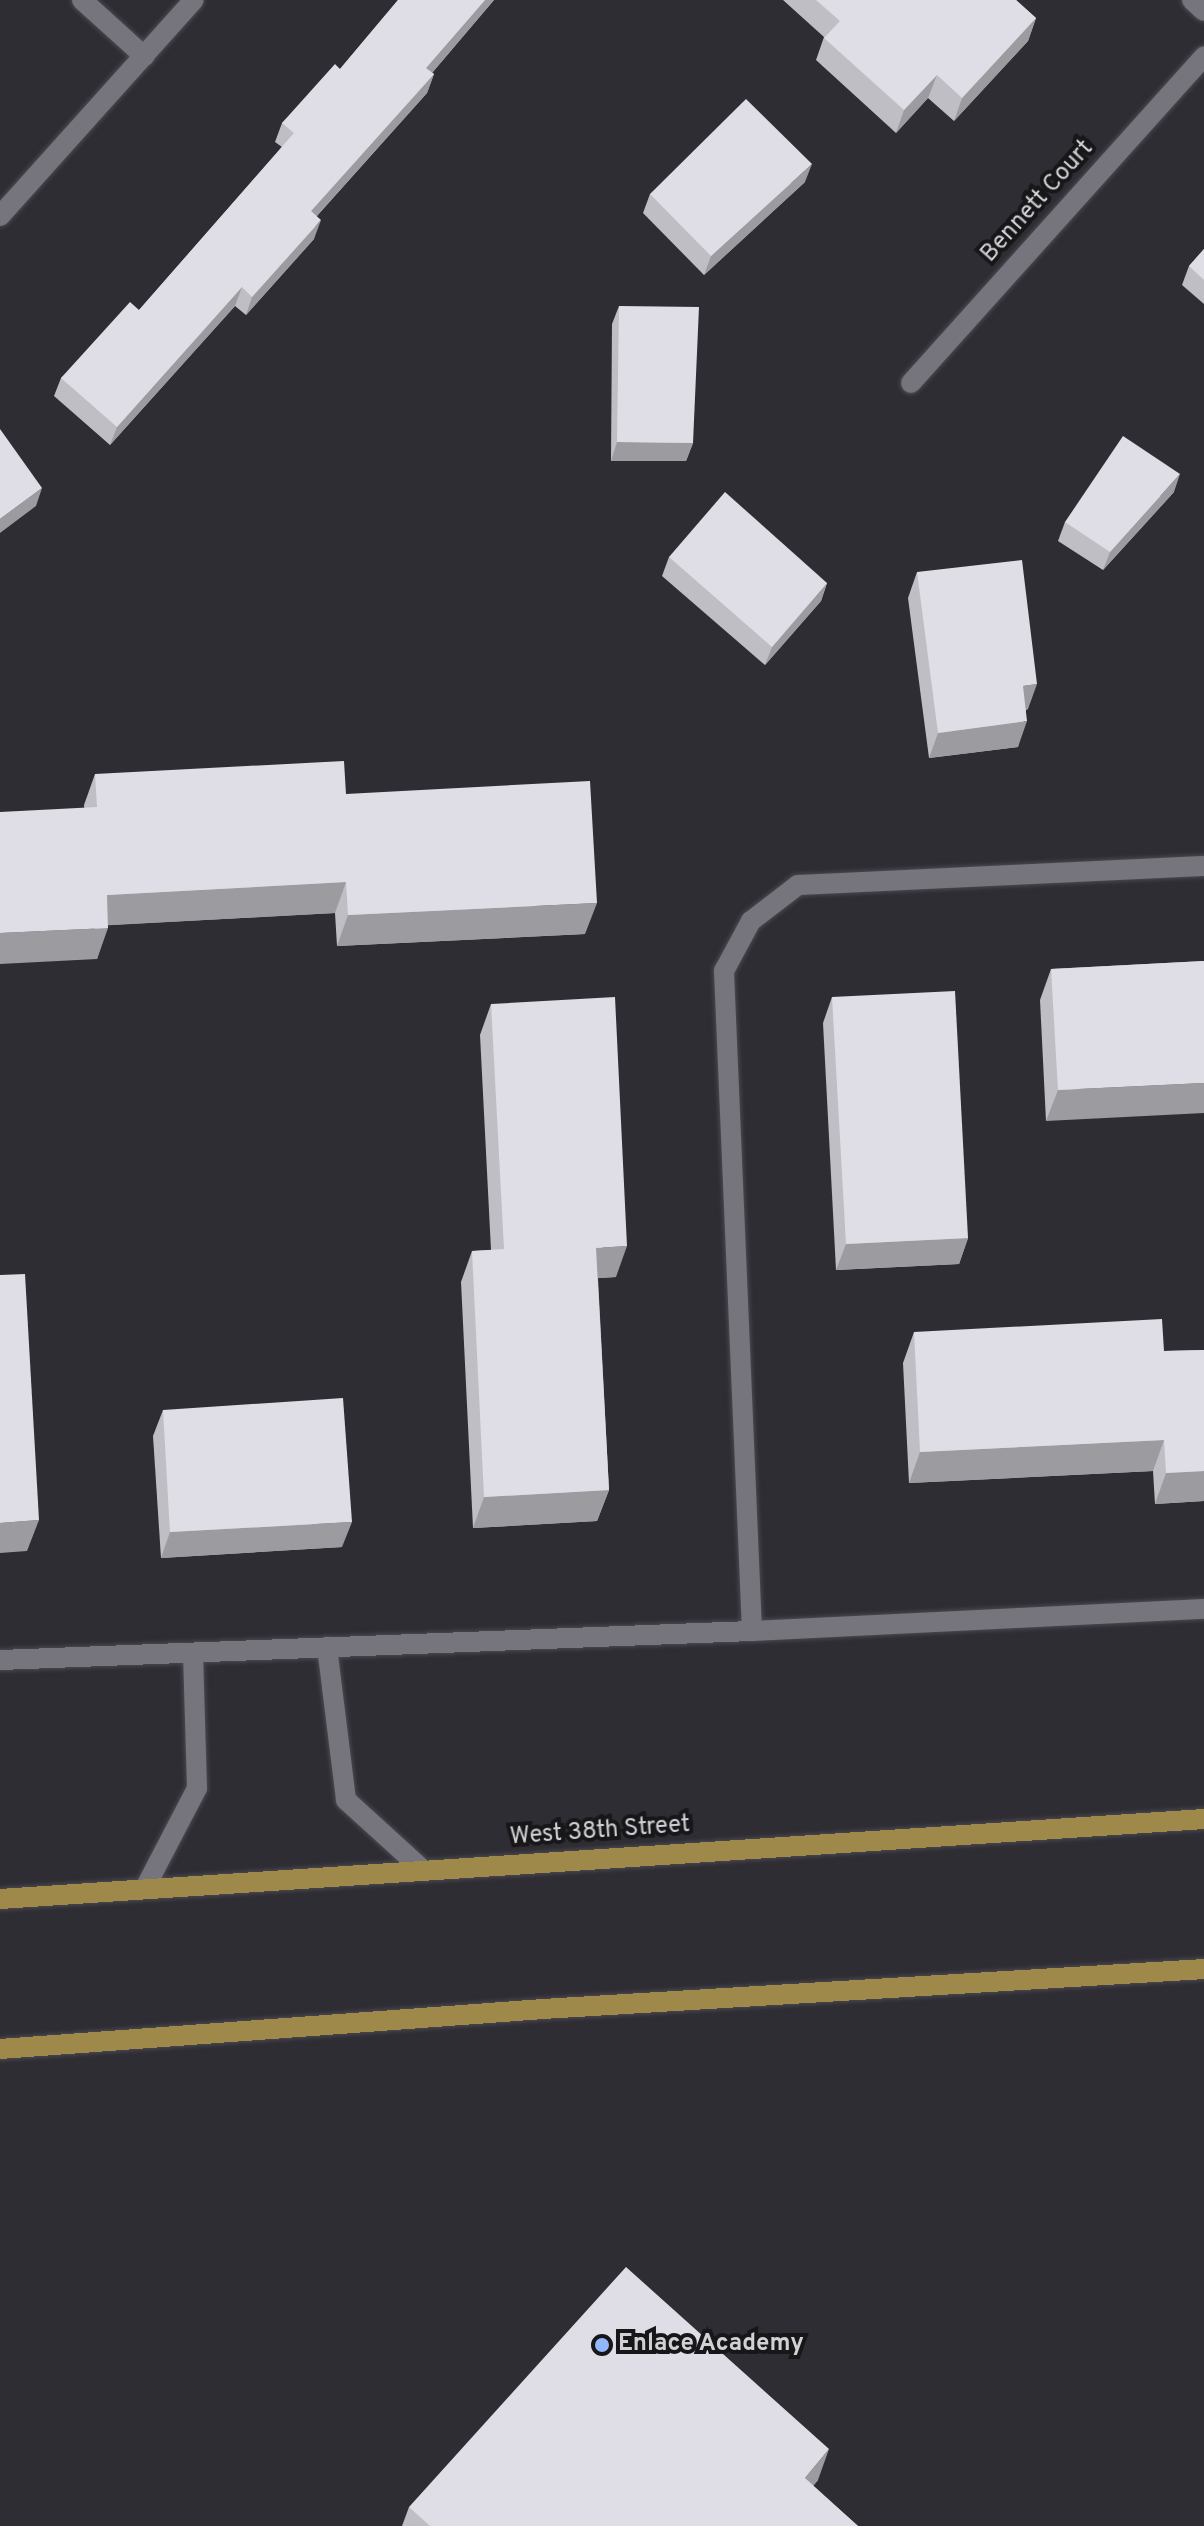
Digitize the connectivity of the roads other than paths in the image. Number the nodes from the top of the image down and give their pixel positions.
1 (82, 0) edge
2 (194, 0) edge
3 (1192, 0) edge
4 (1204, 11) edge
5 (144, 56) junction
6 (1204, 56) edge
7 (0, 216) edge
8 (911, 383) dead end
9 (1204, 866) edge
10 (1204, 1609) edge
11 (752, 1631) junction
12 (327, 1647) junction
13 (193, 1653) junction
14 (0, 1660) edge
15 (1204, 1819) edge
16 (423, 1870) junction
17 (145, 1888) junction
18 (0, 1899) edge
19 (1204, 1969) edge
20 (0, 2049) edge

1 - 5 street
2 - 5 street
3 - 4 street
5 - 7 street
6 - 8 street, Bennett Court
9 - 11 street
10 - 11 street
11 - 12 street
12 - 13 street
12 - 16 street
13 - 14 street
13 - 17 street
15 - 16 main road, West 38th Street
16 - 17 main road, West 38th Street
17 - 18 main road, West 38th Street
19 - 20 main road

